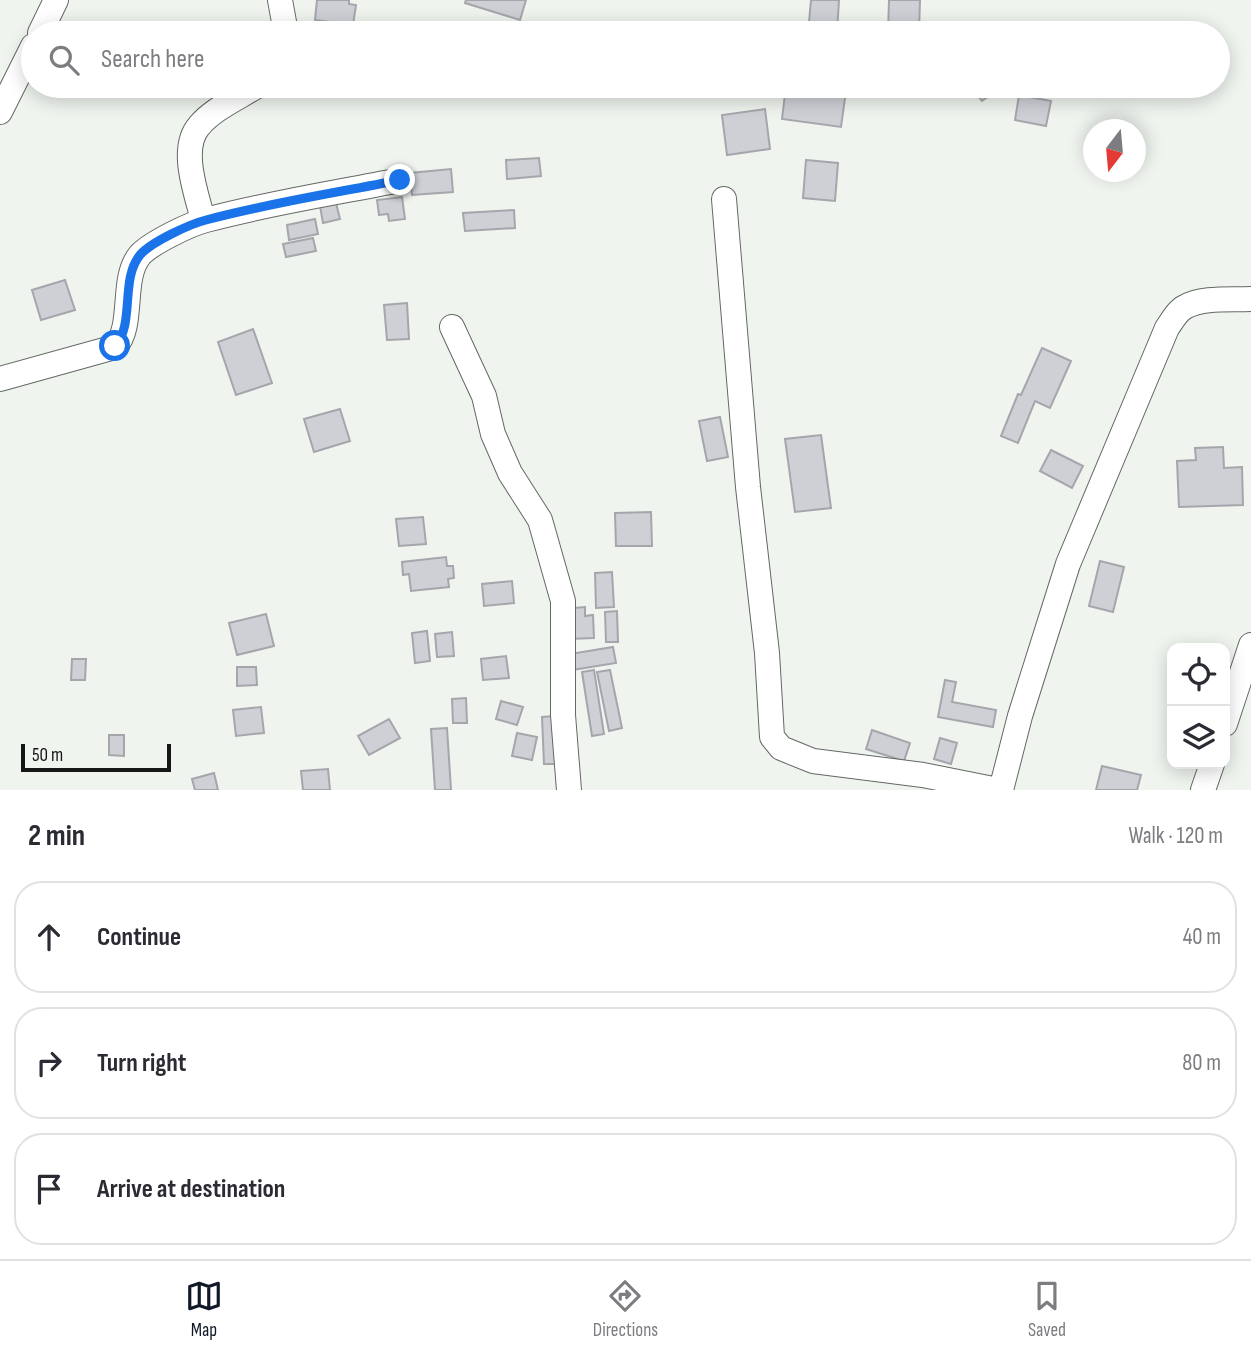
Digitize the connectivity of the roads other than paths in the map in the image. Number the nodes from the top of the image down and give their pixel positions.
1 (56, 0) edge
2 (280, 0) edge
3 (46, 21) edge
4 (283, 21) edge
5 (21, 70) edge
6 (238, 98) edge
7 (0, 112) edge
8 (400, 180) dead end
9 (724, 199) dead end
10 (203, 220) junction
11 (1251, 299) edge
12 (452, 327) dead end
13 (0, 379) edge
14 (1251, 646) edge
15 (1230, 709) edge
16 (1210, 769) edge
17 (569, 790) edge
18 (1000, 790) edge
19 (1203, 790) edge

1 - 3 street
2 - 4 street
5 - 7 street
6 - 10 street
8 - 10 street
9 - 18 street
10 - 13 street
11 - 18 street
12 - 17 street
14 - 15 street
16 - 19 street

